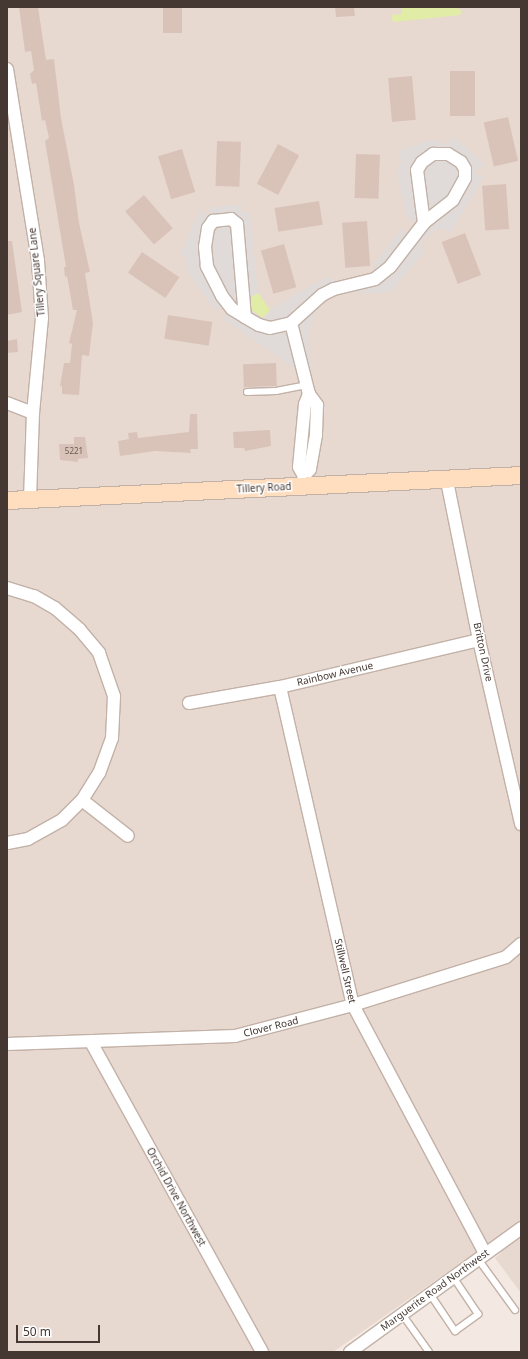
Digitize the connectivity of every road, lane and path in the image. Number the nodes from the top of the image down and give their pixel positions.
1 (7, 69) edge
2 (424, 223) junction
3 (245, 317) junction
4 (291, 323) junction
5 (308, 389) junction
6 (247, 392) dead end
7 (7, 403) edge
8 (33, 413) junction
9 (521, 475) edge
10 (303, 481) junction
11 (447, 481) junction
12 (30, 499) junction
13 (7, 500) edge
14 (7, 588) edge
15 (480, 640) junction
16 (280, 687) junction
17 (190, 703) dead end
18 (82, 800) junction
19 (521, 824) edge
20 (128, 836) dead end
21 (7, 843) edge
22 (521, 944) edge
23 (353, 1005) junction
24 (91, 1042) junction
25 (7, 1044) edge
26 (521, 1228) edge
27 (481, 1256) junction
28 (453, 1277) junction
29 (430, 1294) junction
30 (515, 1310) dead end
31 (402, 1314) junction
32 (262, 1352) edge
33 (350, 1352) edge
34 (429, 1352) edge

1 - 8 street, Tillery Square Lane
2 - 2 street
2 - 4 street
3 - 3 street
3 - 4 street
4 - 5 street
5 - 6 lane
5 - 10 street
7 - 8 street
8 - 12 street, Tillery Square Lane
9 - 11 street, Tillery Road
10 - 11 street, Tillery Road
10 - 12 street, Tillery Road
11 - 15 street, Britton Drive
12 - 13 street, Tillery Road
14 - 18 street
15 - 16 street, Rainbow Avenue
15 - 19 street, Britton Drive
16 - 17 street, Rainbow Avenue
16 - 23 street, Stillwell Street
18 - 20 street
18 - 21 street
22 - 23 street, Clover Road
23 - 24 street, Clover Road
23 - 27 street, Stillwell Street
24 - 25 street, Clover Road
24 - 32 street, Orchid Drive Northwest
26 - 27 street, Marguerite Road Northwest
27 - 28 street, Marguerite Road Northwest
27 - 30 lane
28 - 29 street, Marguerite Road Northwest
28 - 29 lane
29 - 31 street, Marguerite Road Northwest
31 - 33 street, Marguerite Road Northwest
31 - 34 lane

